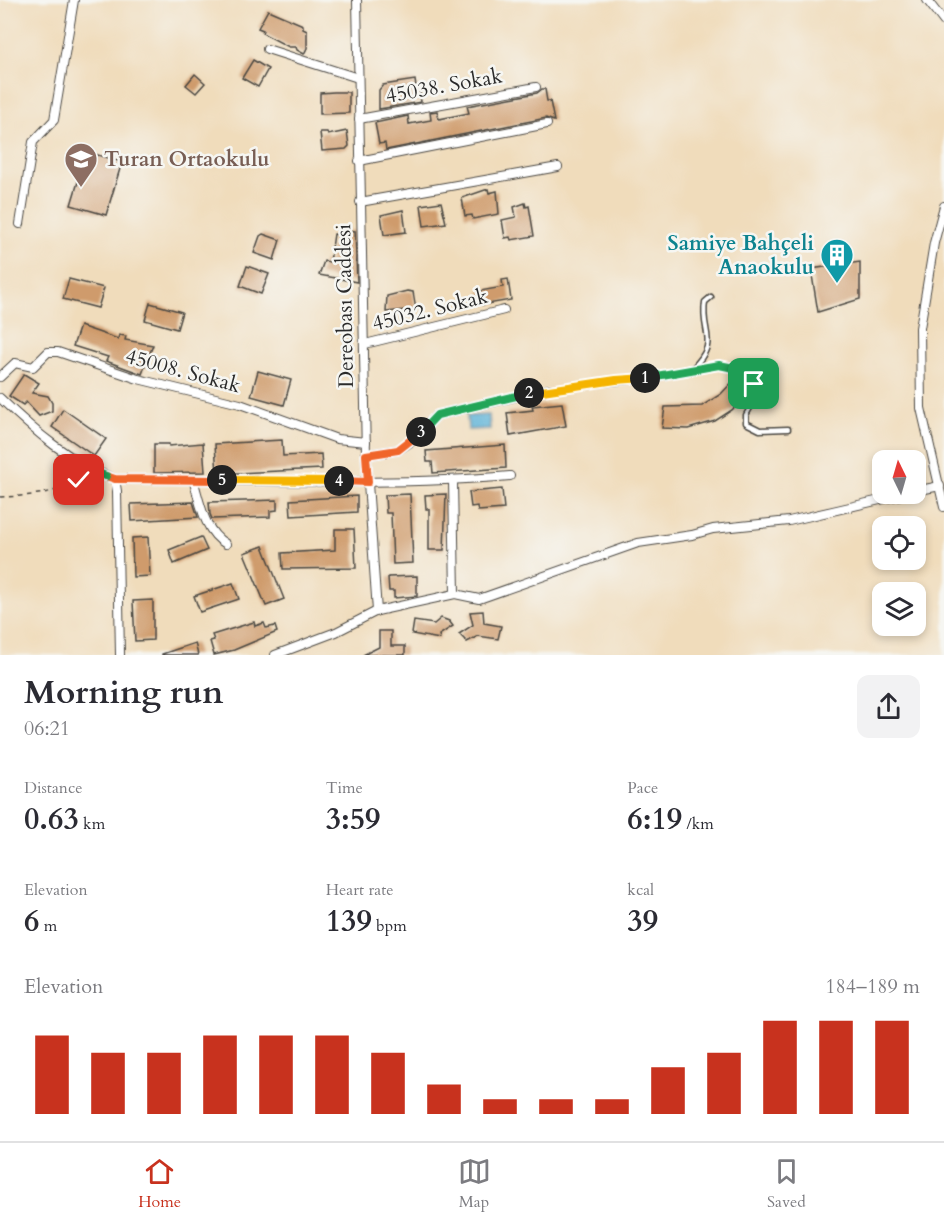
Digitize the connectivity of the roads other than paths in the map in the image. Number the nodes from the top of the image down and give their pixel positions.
1 (74, 0) edge
2 (357, 0) edge
3 (927, 0) edge
4 (944, 22) edge
5 (267, 49) dead end
6 (358, 78) junction
7 (536, 87) dead end
8 (359, 119) junction
9 (547, 124) dead end
10 (359, 161) junction
11 (558, 167) dead end
12 (360, 202) junction
13 (944, 206) edge
14 (20, 224) dead end
15 (711, 297) dead end
16 (504, 310) dead end
17 (365, 344) junction
18 (689, 372) junction
19 (0, 377) edge
20 (549, 389) joint
21 (0, 398) edge
22 (788, 429) dead end
23 (366, 442) junction
24 (366, 455) junction
25 (510, 477) dead end
26 (115, 479) junction
27 (193, 479) junction
28 (453, 481) junction
29 (368, 482) junction
30 (940, 486) junction
31 (926, 489) edge
32 (872, 502) edge
33 (944, 507) edge
34 (226, 544) dead end
35 (455, 594) junction
36 (377, 611) junction
37 (120, 655) edge
38 (275, 655) edge

1 - 14 street
2 - 6 street, Dereobası Caddesi
3 - 4 street
5 - 6 street
6 - 8 street, Dereobası Caddesi
7 - 8 street, 45038. Sokak
8 - 10 street, Dereobası Caddesi
9 - 10 street
10 - 12 street, Dereobası Caddesi
11 - 12 street
12 - 17 street, Dereobası Caddesi
13 - 30 street
15 - 18 lane
16 - 17 street, 45032. Sokak
17 - 23 street, Dereobası Caddesi
18 - 20 lane
18 - 22 lane
19 - 23 street, 45008. Sokak
20 - 24 street
21 - 26 street
23 - 24 street, Dereobası Caddesi
24 - 29 street, Dereobası Caddesi
25 - 28 street
26 - 27 street
26 - 37 street
27 - 29 street
27 - 34 street
28 - 29 street
28 - 35 street
29 - 36 street, Dereobası Caddesi
30 - 31 street
30 - 33 street
32 - 35 street
35 - 36 street
36 - 38 street

